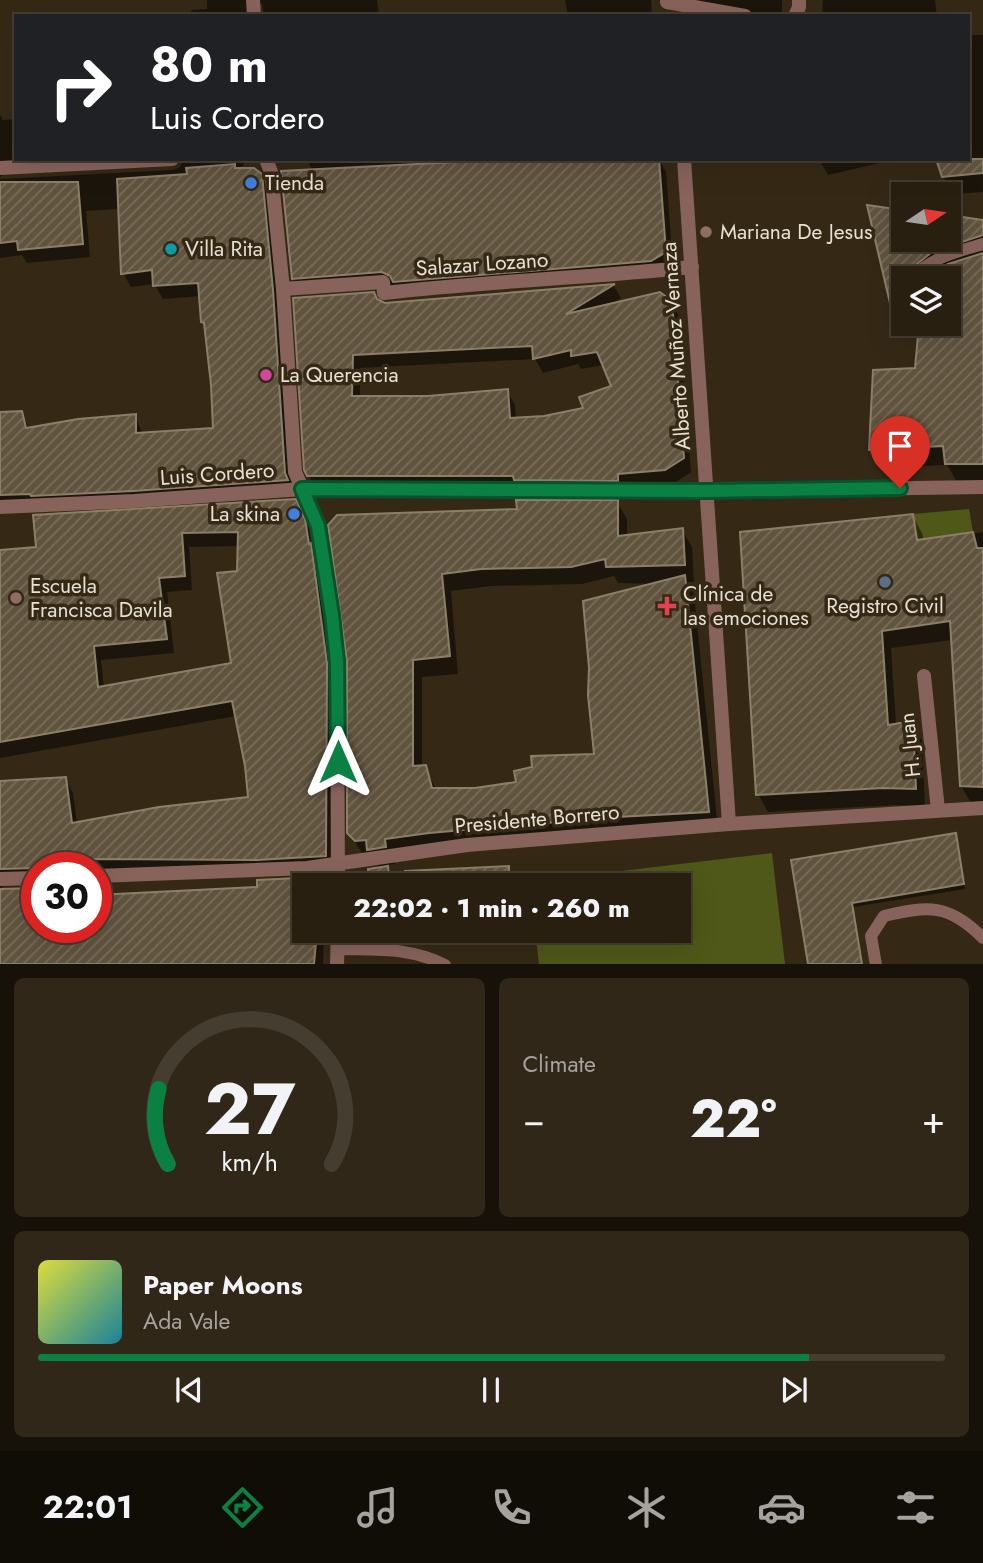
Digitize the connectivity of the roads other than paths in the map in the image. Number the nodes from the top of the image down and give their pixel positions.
1 (667, 6) edge
2 (729, 14) edge
3 (134, 161) edge
4 (267, 161) edge
5 (684, 161) edge
6 (0, 168) edge
7 (983, 244) edge
8 (928, 266) edge
9 (692, 267) junction
10 (284, 289) junction
11 (983, 487) edge
12 (302, 489) junction
13 (706, 491) junction
14 (0, 508) edge
15 (924, 676) dead end
16 (983, 808) edge
17 (938, 810) junction
18 (729, 824) junction
19 (338, 862) junction
20 (338, 873) edge
21 (112, 875) edge
22 (21, 878) edge
23 (0, 879) edge
24 (983, 938) edge
25 (338, 943) edge
26 (338, 949) junction
27 (337, 964) edge
28 (445, 964) edge
29 (876, 964) edge

1 - 2 street
3 - 6 street
4 - 10 street
5 - 9 street, Alberto Muñoz Vernaza
7 - 8 lane
9 - 10 street, Salazar Lozano
9 - 13 street, Alberto Muñoz Vernaza
10 - 12 street
11 - 13 street, Luis Cordero
12 - 13 street, Luis Cordero
12 - 14 street, Luis Cordero
12 - 19 street
13 - 18 street, Alberto Muñoz Vernaza
15 - 17 street, H. Juan
16 - 17 street, Presidente Borrero
17 - 18 street, Presidente Borrero
18 - 19 street, Presidente Borrero
19 - 20 street
19 - 21 street, Presidente Borrero
22 - 23 street
24 - 29 lane
25 - 26 street
26 - 27 street
26 - 28 lane

